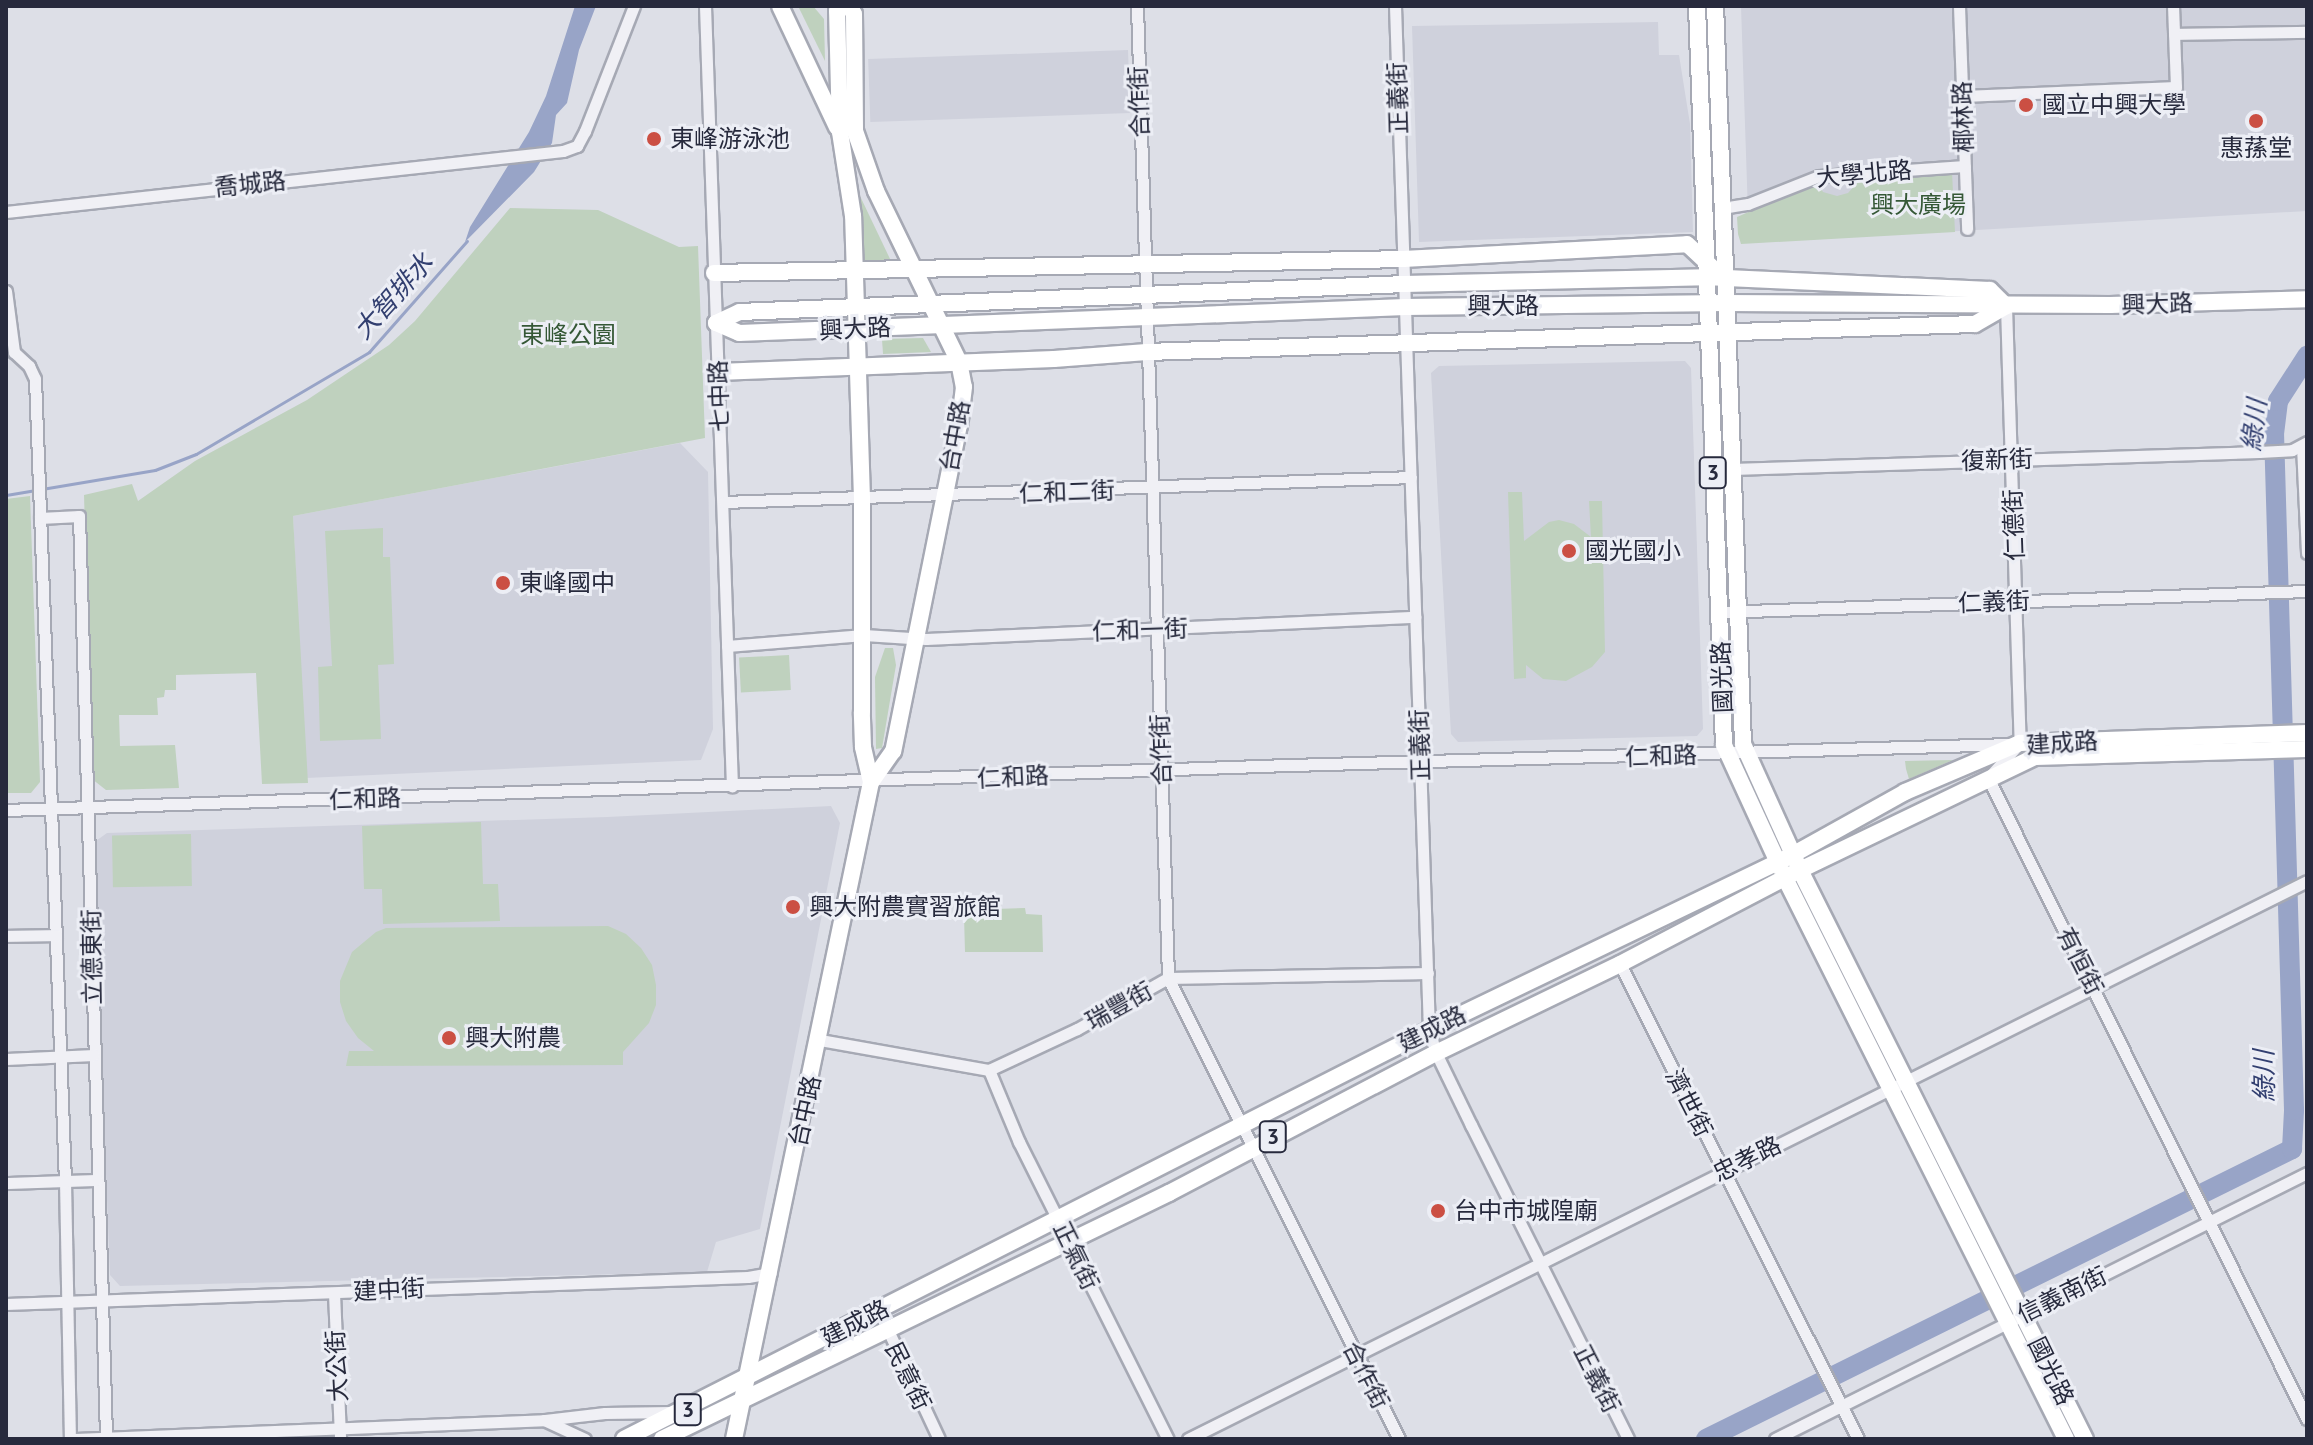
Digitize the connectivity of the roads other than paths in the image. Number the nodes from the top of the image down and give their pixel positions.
1 (634, 6) edge
2 (705, 6) edge
3 (780, 6) edge
4 (841, 6) edge
5 (849, 6) edge
6 (1137, 6) edge
7 (1395, 6) edge
8 (1697, 6) edge
9 (1715, 6) edge
10 (1959, 6) edge
11 (2173, 6) edge
12 (2307, 32) edge
13 (2174, 34) junction
14 (1963, 96) junction
15 (840, 132) junction
16 (1965, 166) junction
17 (1722, 208) junction
18 (6, 212) edge
19 (1967, 229) dead end
20 (1403, 259) junction
21 (1703, 259) junction
22 (1145, 264) junction
23 (911, 267) junction
24 (855, 269) junction
25 (714, 273) junction
26 (1705, 277) junction
27 (1724, 278) junction
28 (1404, 284) junction
29 (6, 291) edge
30 (1146, 295) junction
31 (2307, 299) edge
32 (1705, 303) junction
33 (1724, 303) junction
34 (930, 305) junction
35 (2006, 306) junction
36 (1405, 307) junction
37 (856, 308) junction
38 (1146, 317) junction
39 (716, 323) junction
40 (941, 325) junction
41 (857, 329) junction
42 (1726, 333) junction
43 (1707, 334) junction
44 (1406, 343) junction
45 (1147, 352) junction
46 (959, 362) junction
47 (858, 366) junction
48 (718, 372) junction
49 (2304, 444) edge
50 (2011, 459) junction
51 (1732, 469) junction
52 (1411, 477) junction
53 (1152, 489) junction
54 (944, 497) junction
55 (862, 499) junction
56 (724, 502) junction
57 (40, 518) junction
58 (2307, 553) edge
59 (2307, 591) edge
60 (2017, 601) junction
61 (1738, 611) junction
62 (1720, 612) junction
63 (1416, 617) junction
64 (1157, 629) junction
65 (864, 635) junction
66 (914, 637) junction
67 (727, 646) junction
68 (2303, 741) edge
69 (2272, 742) junction
70 (2020, 743) junction
71 (1745, 752) junction
72 (1726, 753) junction
73 (1421, 761) junction
74 (1161, 770) junction
75 (1988, 778) junction
76 (871, 782) junction
77 (732, 787) junction
78 (89, 808) junction
79 (51, 809) junction
80 (6, 810) edge
81 (1789, 866) junction
82 (2305, 882) edge
83 (56, 935) junction
84 (6, 936) edge
85 (1620, 964) junction
86 (1428, 973) junction
87 (1168, 978) junction
88 (2092, 986) junction
89 (1429, 1030) junction
90 (820, 1040) junction
91 (1436, 1053) junction
92 (94, 1055) junction
93 (60, 1056) junction
94 (6, 1059) edge
95 (989, 1070) junction
96 (1899, 1084) junction
97 (1242, 1127) junction
98 (1252, 1147) junction
99 (1723, 1170) junction
100 (2307, 1173) edge
101 (97, 1180) junction
102 (65, 1181) junction
103 (6, 1183) edge
104 (2207, 1217) junction
105 (1058, 1218) junction
106 (1068, 1242) junction
107 (1538, 1265) junction
108 (771, 1273) junction
109 (334, 1293) junction
110 (102, 1300) junction
111 (68, 1302) junction
112 (6, 1304) edge
113 (879, 1311) junction
114 (2013, 1311) junction
115 (884, 1328) junction
116 (1356, 1355) junction
117 (749, 1377) junction
118 (744, 1398) junction
119 (1841, 1406) junction
120 (684, 1412) junction
121 (2307, 1419) edge
122 (544, 1420) junction
123 (340, 1433) edge
124 (106, 1438) edge
125 (73, 1439) edge
126 (585, 1439) edge
127 (624, 1439) edge
128 (662, 1439) edge
129 (734, 1439) edge
130 (939, 1439) edge
131 (1168, 1439) edge
132 (1188, 1439) edge
133 (1399, 1439) edge
134 (1628, 1439) edge
135 (1775, 1439) edge
136 (1858, 1439) edge
137 (2066, 1439) edge
138 (2085, 1439) edge

1 - 18 street, 喬城路
2 - 25 street, 七中路
3 - 15 street, 台中路
4 - 15 street, 台中路
5 - 23 street, 台中路
6 - 22 street, 合作街
7 - 20 street, 正義街
8 - 21 street, 國光路 / 3
9 - 17 street, 國光路 / 3
10 - 14 street, 椰林路
11 - 13 street
12 - 13 street
13 - 14 street
14 - 16 street, 椰林路
15 - 24 street, 台中路
16 - 17 street, 大學北路
16 - 19 street, 椰林路
17 - 27 street, 國光路 / 3
20 - 21 street
20 - 22 street
20 - 28 street, 正義街
21 - 26 street, 國光路 / 3
21 - 27 street
22 - 23 street
22 - 30 street, 合作街
23 - 24 street
23 - 34 street, 台中路
24 - 25 street
24 - 37 street, 台中路
25 - 39 street, 七中路
26 - 27 street, 興大路
26 - 28 street, 興大路
26 - 32 street, 國光路 / 3
27 - 33 street, 國光路 / 3
27 - 35 street, 興大路
28 - 30 street, 興大路
28 - 36 street, 正義街
29 - 57 street, 立德東街
30 - 34 street, 興大路
30 - 38 street, 合作街
31 - 35 street, 興大路
32 - 33 street, 興大路
32 - 36 street, 興大路
32 - 43 street, 國光路 / 3
33 - 35 street, 興大路
33 - 42 street, 國光路 / 3
34 - 37 street, 興大路
34 - 40 street, 台中路
35 - 42 street, 興大路
35 - 50 street, 仁德街
36 - 38 street, 興大路
36 - 44 street, 正義街
37 - 39 street, 興大路
37 - 41 street, 台中路
38 - 40 street, 興大路
38 - 45 street, 合作街
39 - 41 street, 興大路
39 - 48 street, 七中路
40 - 41 street, 興大路
40 - 46 street, 台中路
41 - 47 street, 台中路
42 - 43 street, 興大路
42 - 51 street, 國光路 / 3
43 - 44 street, 興大路
43 - 62 street, 國光路 / 3
44 - 45 street, 興大路
44 - 52 street, 正義街
45 - 46 street, 興大路
45 - 53 street, 合作街
46 - 47 street, 興大路
46 - 54 street, 台中路
47 - 48 street, 興大路
47 - 55 street, 台中路
48 - 56 street, 七中路
49 - 50 street, 復新街
49 - 58 street
50 - 51 street, 復新街
50 - 60 street, 仁德街
51 - 61 street, 國光路 / 3
52 - 53 street, 仁和二街
52 - 63 street, 正義街
53 - 54 street, 仁和二街
53 - 64 street, 合作街
54 - 55 street, 仁和二街
54 - 66 street, 台中路
55 - 56 street, 仁和二街
55 - 65 street, 台中路
56 - 67 street, 七中路
57 - 78 street, 立德東街
57 - 79 street, 立德東街
59 - 60 street, 仁義街
60 - 61 street, 仁義街
60 - 70 street, 仁德街
61 - 62 street, 仁義街
61 - 71 street, 國光路 / 3
62 - 72 street, 國光路 / 3
63 - 64 street, 仁和一街
63 - 73 street, 正義街
64 - 66 street, 仁和一街
64 - 74 street, 合作街
65 - 66 street, 仁和一街
65 - 67 street, 仁和一街
65 - 76 street, 台中路
66 - 76 street, 台中路
67 - 77 street, 七中路
68 - 69 street
69 - 70 street, 建成路
69 - 75 street, 建成路
70 - 71 street, 仁和路
70 - 75 street
70 - 81 street, 建成路
71 - 72 street, 仁和路
71 - 81 street, 國光路 / 3
72 - 73 street, 仁和路
72 - 81 street, 國光路 / 3
73 - 74 street, 仁和路
73 - 86 street, 正義街
74 - 76 street, 仁和路
74 - 87 street, 合作街
75 - 81 street, 建成路
75 - 88 street, 有恒街
76 - 77 street, 仁和路
76 - 90 street, 台中路
77 - 78 street, 仁和路
78 - 79 street, 仁和路
78 - 92 street, 立德東街
79 - 80 street, 仁和路
79 - 83 street, 立德東街
81 - 85 street, 建成路 / 3
81 - 89 street, 建成路 / 3
81 - 96 street, 國光路
82 - 88 street, 忠孝路
83 - 84 street
83 - 93 street, 立德東街
85 - 91 street, 建成路 / 3
85 - 99 street, 濟世街
86 - 87 street, 瑞豐街
86 - 89 street, 正義街
87 - 95 street, 瑞豐街
87 - 97 street, 合作街
88 - 96 street, 忠孝路
88 - 104 street, 有恒街
89 - 91 street, 正義街
89 - 97 street, 建成路 / 3
90 - 95 street
90 - 108 street, 台中路
91 - 98 street, 建成路 / 3
91 - 107 street, 正義街
92 - 93 street
92 - 101 street, 立德東街
93 - 94 street
93 - 102 street, 立德東街
95 - 105 street, 正氣街
96 - 99 street, 忠孝路
96 - 114 street, 國光路
97 - 98 street, 合作街
97 - 105 street, 建成路 / 3
98 - 106 street, 建成路 / 3
98 - 116 street, 合作街
99 - 107 street, 忠孝路
99 - 119 street, 濟世街
100 - 104 street, 信義南街
101 - 102 street
101 - 110 street, 立德東街
102 - 103 street
102 - 111 street, 立德東街
104 - 114 street, 信義南街
104 - 121 street
105 - 106 street, 正氣街
105 - 113 street, 建成路 / 3
106 - 115 street, 建成路 / 3
106 - 131 street, 正氣街
107 - 116 street, 忠孝路
107 - 134 street, 正義街
108 - 109 street, 建中街
108 - 117 street, 台中路
109 - 110 street, 建中街
109 - 123 street, 大公街
110 - 111 street, 建中街
110 - 124 street, 立德東街
111 - 112 street, 建中街
111 - 125 street, 立德東街
113 - 115 street, 民意街
113 - 117 street, 建成路 / 3
114 - 119 street, 信義南街
114 - 137 street, 國光路
114 - 138 street, 國光路
115 - 118 street, 建成路 / 3
115 - 130 street, 民意街
116 - 132 street, 忠孝路
116 - 133 street, 合作街
117 - 118 street, 台中路
117 - 120 street, 建成路 / 3
118 - 128 street, 建成路 / 3
118 - 129 street, 台中路
119 - 135 street, 信義南街
119 - 136 street
120 - 122 street
120 - 127 street, 建成路 / 3
122 - 123 street
122 - 126 street
123 - 124 street
124 - 125 street

